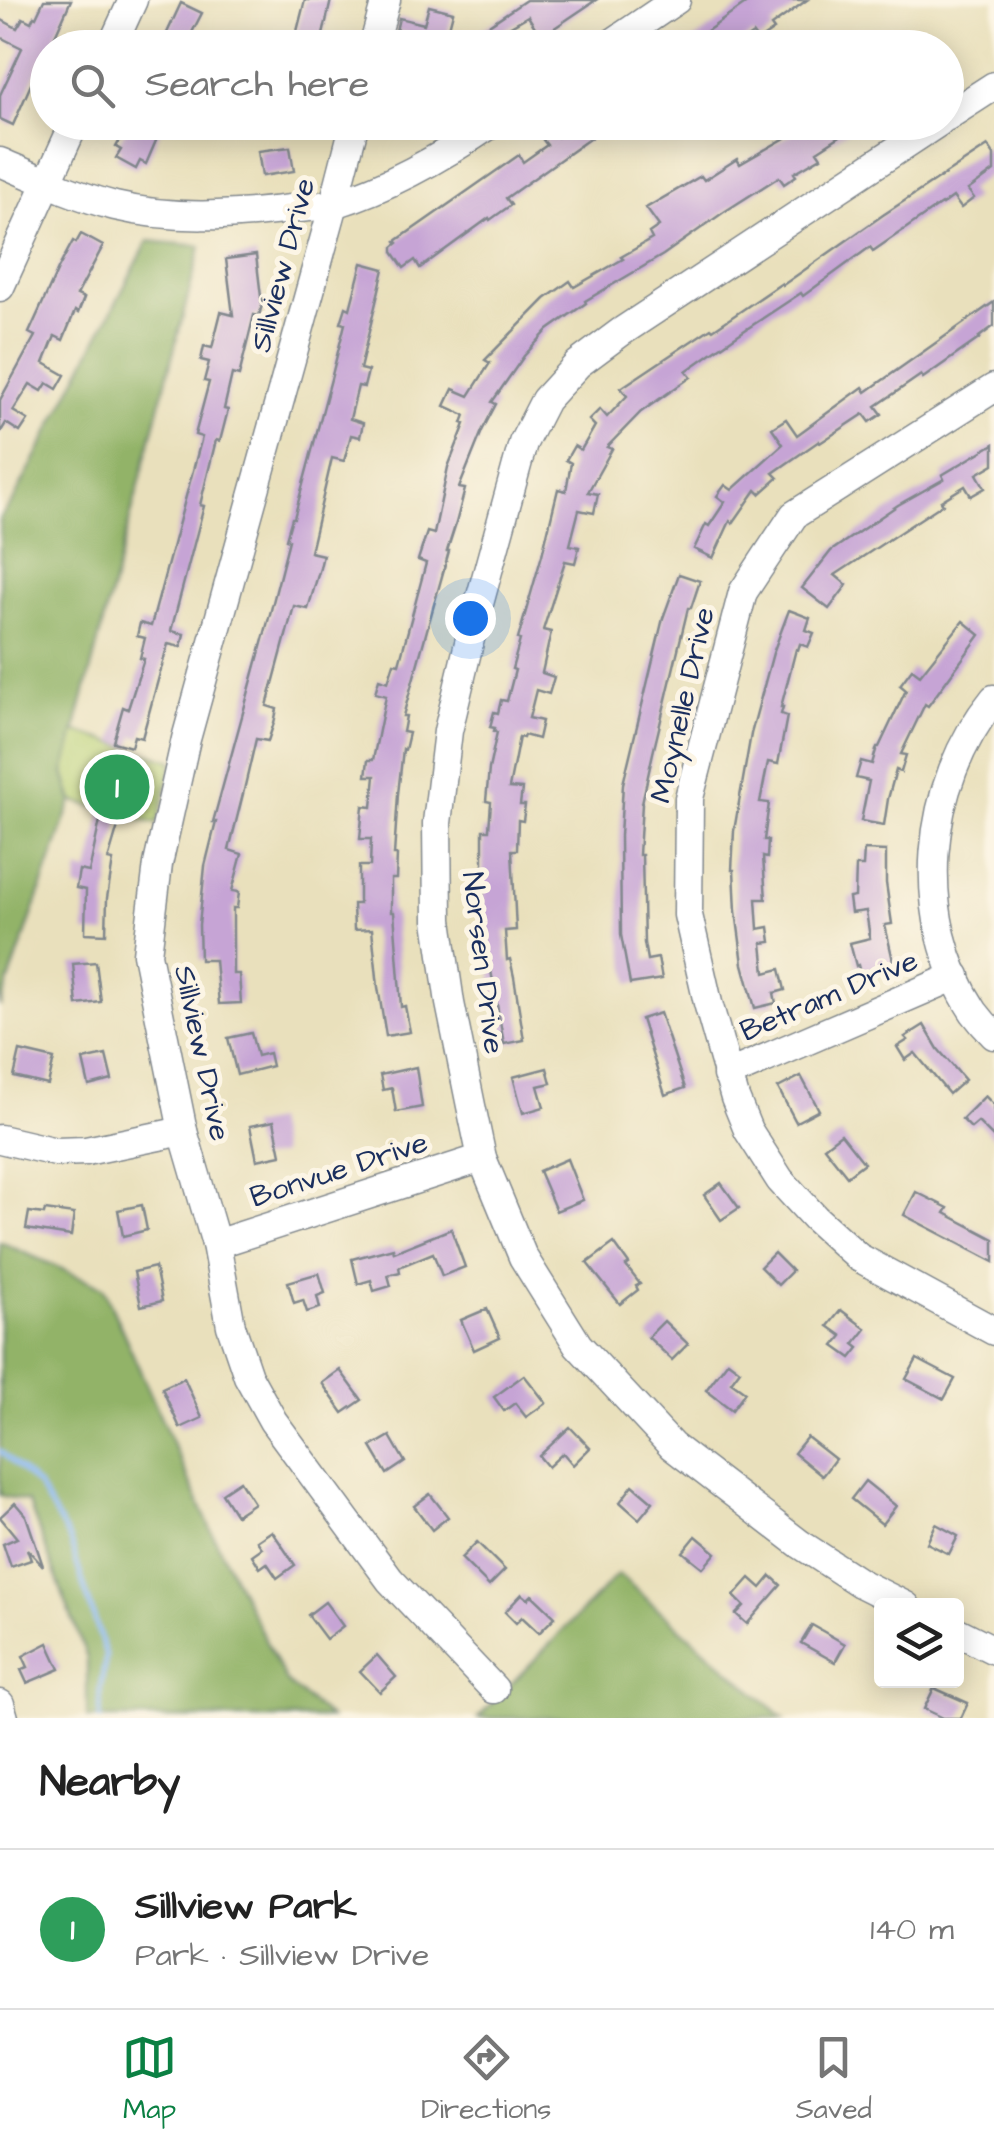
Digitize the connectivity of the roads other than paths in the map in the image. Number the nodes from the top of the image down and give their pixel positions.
1 (133, 0) edge
2 (386, 0) edge
3 (676, 0) edge
4 (119, 30) edge
5 (378, 30) edge
6 (632, 30) edge
7 (994, 86) edge
8 (964, 105) edge
9 (66, 140) edge
10 (350, 140) edge
11 (468, 140) edge
12 (912, 140) edge
13 (0, 162) edge
14 (46, 182) junction
15 (334, 204) junction
16 (0, 287) edge
17 (994, 388) edge
18 (993, 702) edge
19 (956, 976) junction
20 (994, 1035) edge
21 (727, 1075) junction
22 (183, 1130) junction
23 (0, 1140) edge
24 (482, 1158) junction
25 (216, 1244) junction
26 (994, 1331) edge
27 (891, 1598) edge
28 (964, 1635) edge
29 (994, 1650) edge
30 (494, 1689) dead end
31 (0, 1704) edge
32 (4, 1718) edge

1 - 4 street
2 - 5 street
3 - 6 street
7 - 8 street
9 - 14 street
10 - 15 street, Sillview Drive
11 - 15 street
12 - 24 street, Norsen Drive
13 - 14 street
14 - 15 street
14 - 16 street
15 - 22 street, Sillview Drive
17 - 21 street, Moynelle Drive
18 - 19 street
19 - 20 street
19 - 21 street, Betram Drive
21 - 26 street, Moynelle Drive
22 - 23 street
22 - 25 street, Sillview Drive
24 - 25 street, Bonvue Drive
24 - 27 street, Norsen Drive
25 - 30 street, Sillview Drive
28 - 29 street
31 - 32 street

